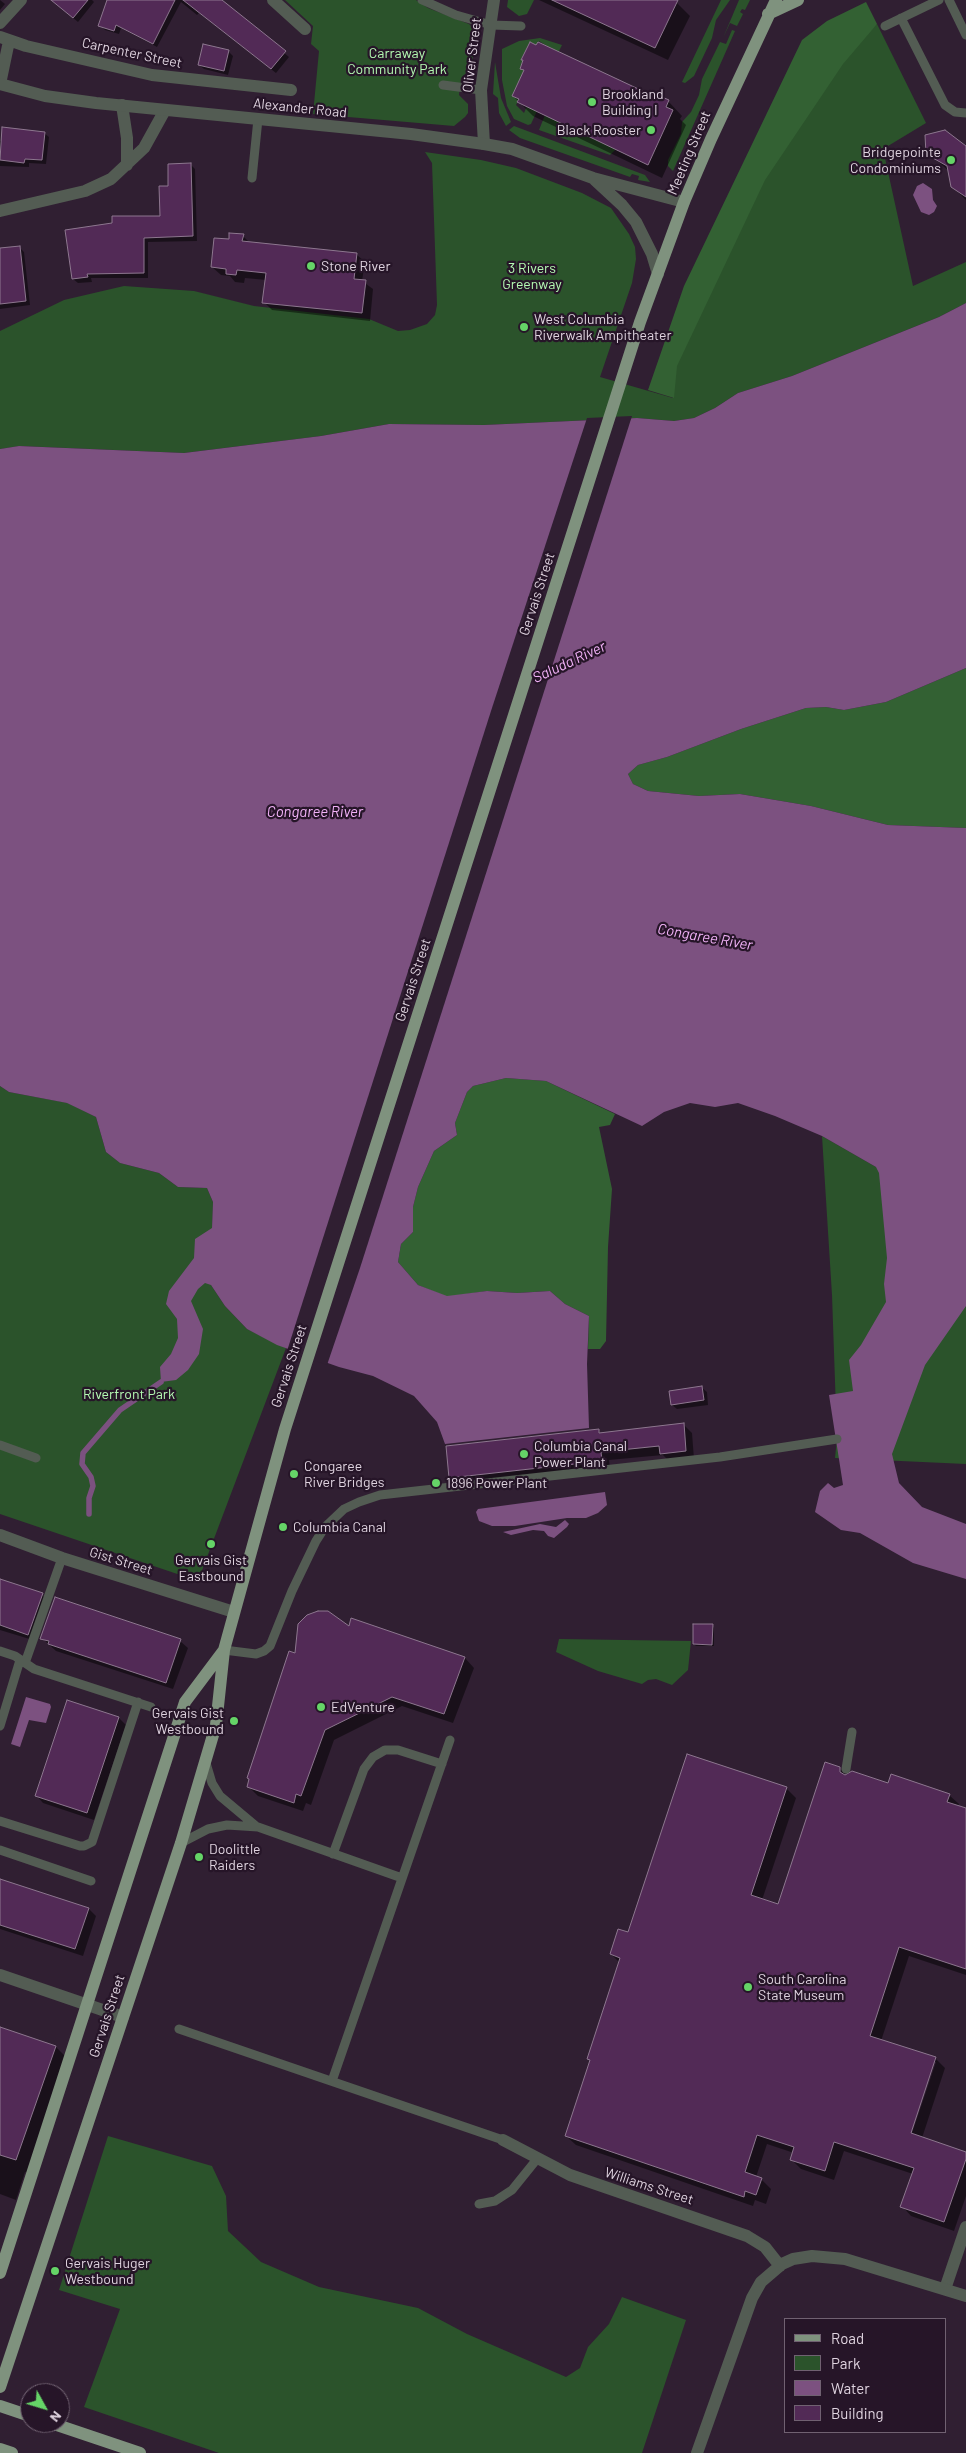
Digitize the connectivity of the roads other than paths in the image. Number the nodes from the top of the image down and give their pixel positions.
1 (21, 0) edge
2 (273, 0) edge
3 (422, 0) edge
4 (494, 0) edge
5 (776, 0) edge
6 (798, 0) edge
7 (938, 0) edge
8 (949, 0) edge
9 (768, 14) junction
10 (901, 18) junction
11 (0, 23) edge
12 (491, 25) junction
13 (521, 26) dead end
14 (885, 26) dead end
15 (305, 29) dead end
16 (966, 35) edge
17 (5, 39) edge
18 (0, 84) edge
19 (443, 85) dead end
20 (291, 90) dead end
21 (481, 90) junction
22 (122, 105) junction
23 (165, 110) junction
24 (966, 113) edge
25 (258, 119) junction
26 (484, 144) junction
27 (128, 165) junction
28 (252, 178) dead end
29 (593, 178) junction
30 (684, 202) junction
31 (0, 211) edge
32 (658, 274) junction
33 (640, 322) joint
34 (837, 1439) dead end
35 (0, 1446) edge
36 (36, 1458) dead end
37 (0, 1535) edge
38 (62, 1558) junction
39 (234, 1612) junction
40 (224, 1650) junction
41 (0, 1651) edge
42 (23, 1662) junction
43 (138, 1702) junction
44 (151, 1707) dead end
45 (0, 1726) edge
46 (852, 1732) dead end
47 (450, 1740) dead end
48 (206, 1762) junction
49 (442, 1764) junction
50 (846, 1769) dead end
51 (0, 1821) edge
52 (258, 1827) junction
53 (181, 1843) junction
54 (0, 1850) edge
55 (333, 1854) junction
56 (402, 1878) junction
57 (91, 1881) dead end
58 (0, 1975) edge
59 (87, 2004) junction
60 (123, 2016) junction
61 (180, 2029) dead end
62 (332, 2081) junction
63 (503, 2140) joint
64 (537, 2159) junction
65 (479, 2204) dead end
66 (966, 2227) edge
67 (4, 2244) edge
68 (780, 2266) junction
69 (0, 2273) edge
70 (945, 2289) junction
71 (966, 2296) edge
72 (0, 2387) edge
73 (0, 2406) edge
74 (20, 2413) edge
75 (70, 2429) edge
76 (0, 2449) edge
77 (12, 2453) edge
78 (140, 2453) edge
79 (697, 2453) edge

1 - 11 street
2 - 15 street
3 - 12 lane
4 - 12 street, Oliver Street
5 - 9 main road, Meeting Street
6 - 9 main road
7 - 10 lane
8 - 16 lane
9 - 30 main road, Meeting Street
10 - 14 lane
10 - 24 lane
12 - 13 lane
12 - 21 street, Oliver Street
17 - 18 street
17 - 20 street, Carpenter Street
18 - 22 street, Alexander Road
19 - 21 lane
21 - 26 street, Oliver Street
22 - 23 street, Alexander Road
22 - 27 street
23 - 25 street, Alexander Road
23 - 27 street
25 - 26 street, Alexander Road
25 - 28 lane
26 - 29 street, Alexander Road
27 - 31 street
29 - 30 street, Alexander Road
29 - 32 street, Alexander Road
30 - 32 main road, Meeting Street
32 - 33 main road, Meeting Street
33 - 39 main road, Gervais Street
34 - 40 lane
35 - 36 lane
37 - 38 street, Gist Street
38 - 39 street, Gist Street
38 - 42 lane
39 - 40 main road, Gervais Street
40 - 48 main road, Gervais Street
40 - 59 main road, Gervais Street
41 - 42 lane
42 - 43 lane
42 - 45 lane
43 - 44 lane
43 - 51 lane
46 - 50 lane
47 - 49 lane
48 - 52 lane
48 - 53 main road, Gervais Street
49 - 55 lane
49 - 56 lane
52 - 53 lane
52 - 55 lane
53 - 60 main road, Gervais Street
54 - 57 lane
55 - 56 lane
56 - 62 lane
58 - 59 street
59 - 60 street
59 - 67 main road, Gervais Street
60 - 72 main road, Gervais Street
61 - 62 lane
62 - 63 lane
63 - 64 street, Williams Street
64 - 65 lane
64 - 68 street, Williams Street
66 - 70 street
67 - 69 main road, Gervais Street
68 - 70 street
68 - 79 street
70 - 71 street
73 - 74 main road
75 - 78 main road
76 - 77 main road

